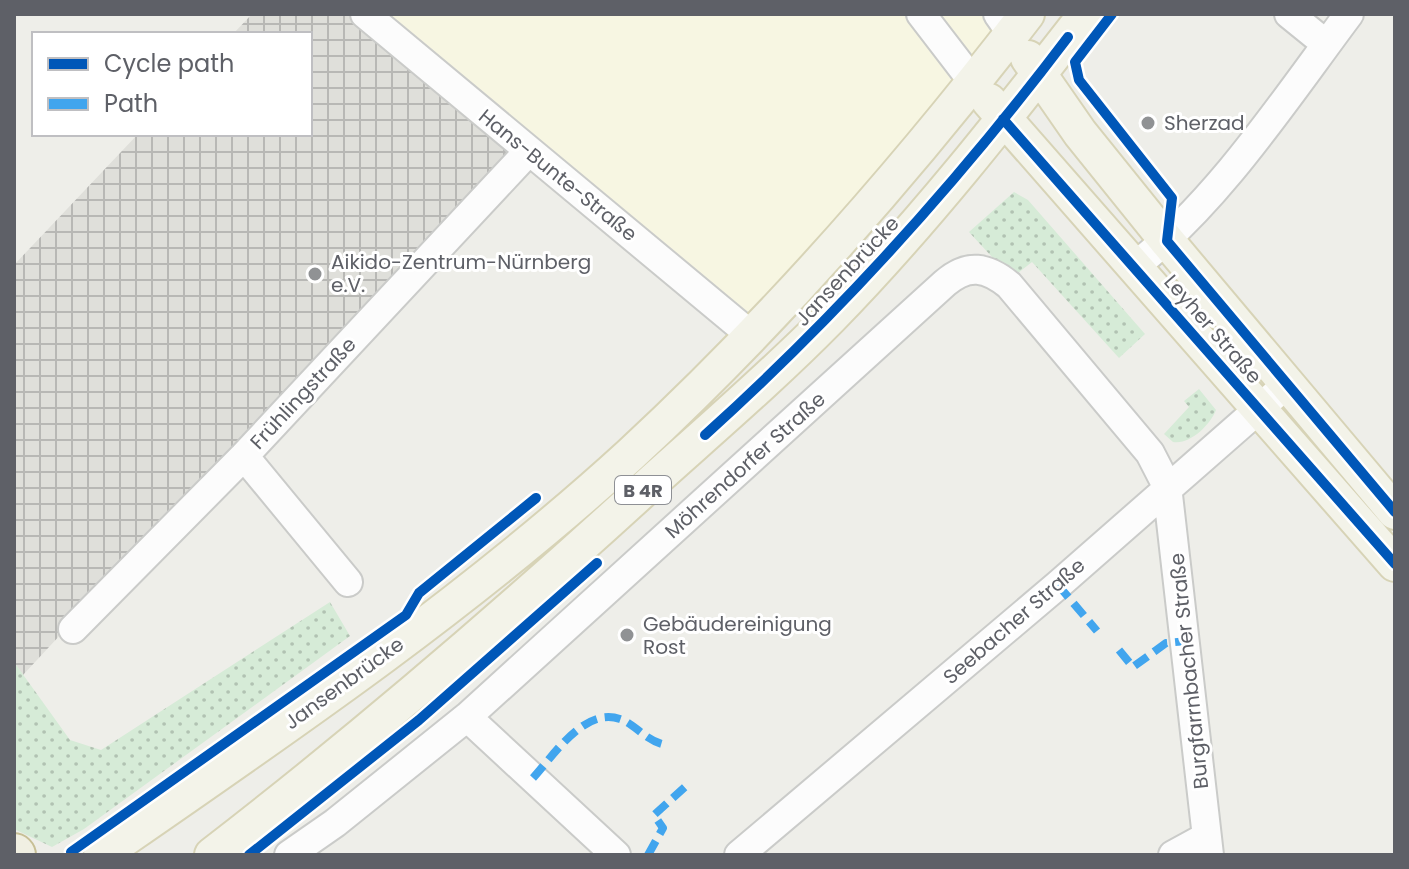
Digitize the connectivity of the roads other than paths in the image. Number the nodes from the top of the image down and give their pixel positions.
1 (365, 14) edge
2 (921, 14) edge
3 (1086, 14) edge
4 (1289, 14) edge
5 (1349, 14) edge
6 (1012, 21) edge
7 (1326, 44) junction
8 (1039, 75) junction
9 (974, 83) junction
10 (1003, 119) junction
11 (528, 152) junction
12 (1167, 241) junction
13 (1135, 266) junction
14 (752, 336) junction
15 (1286, 385) junction
16 (1258, 409) junction
17 (244, 456) junction
18 (1167, 486) junction
19 (1395, 512) edge
20 (1395, 564) edge
21 (348, 582) dead end
22 (73, 629) dead end
23 (467, 717) junction
24 (1207, 846) edge
25 (101, 855) edge
26 (212, 855) edge
27 (289, 855) edge
28 (616, 855) edge
29 (739, 855) edge
30 (1173, 855) edge

1 - 11 street, Hans-Bunte-Straße
2 - 9 street
3 - 8 main road, B 4R
4 - 7 street
5 - 7 street
6 - 8 main road, Leyher Straße
6 - 9 main road, B 4R
7 - 12 street
8 - 10 main road, B 4R
8 - 12 main road, Leyher Straße
9 - 10 main road, Leyher Straße
9 - 14 main road, Jansenbrücke / B 4R
10 - 13 main road, Leyher Straße
10 - 26 main road, Jansenbrücke / B 4R
11 - 14 street, Hans-Bunte-Straße
11 - 17 street, Frühlingstraße
12 - 13 street
12 - 15 main road, Leyher Straße
13 - 16 main road, Leyher Straße
14 - 25 main road, Jansenbrücke / B 4R
15 - 16 street, Seebacher Straße
15 - 19 main road, Leyher Straße
16 - 18 street, Seebacher Straße
16 - 20 main road, Leyher Straße
17 - 21 street
17 - 22 street, Frühlingstraße
18 - 23 street, Möhrendorfer Straße
18 - 24 street, Burgfarrnbacher Straße
18 - 29 street, Seebacher Straße
23 - 27 street, Möhrendorfer Straße
23 - 28 street
24 - 30 street

